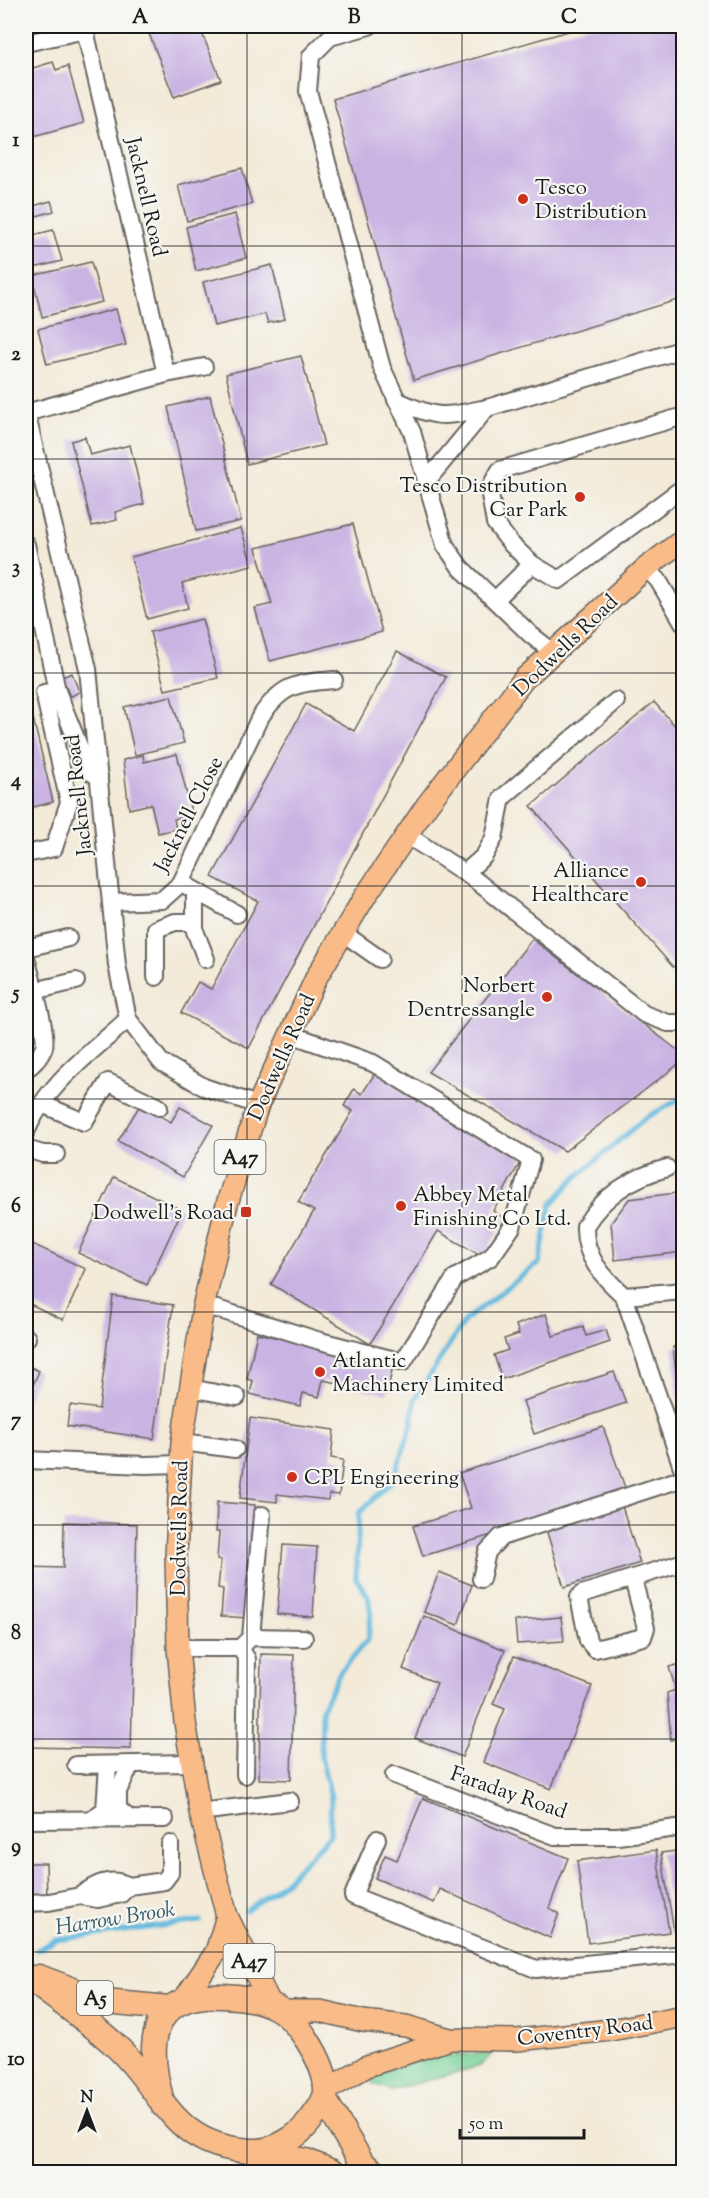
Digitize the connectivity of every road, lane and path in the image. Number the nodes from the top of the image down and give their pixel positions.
1 (369, 26) edge
2 (85, 28) edge
3 (26, 43) edge
4 (684, 350) edge
5 (204, 367) dead end
6 (166, 374) junction
7 (396, 400) junction
8 (487, 408) junction
9 (26, 412) edge
10 (684, 419) edge
11 (426, 482) junction
12 (684, 487) edge
13 (684, 539) edge
14 (26, 544) edge
15 (532, 564) junction
16 (646, 568) junction
17 (495, 600) junction
18 (684, 624) edge
19 (553, 652) junction
20 (334, 680) dead end
21 (57, 691) junction
22 (616, 701) dead end
23 (99, 777) junction
24 (407, 835) junction
25 (26, 854) edge
26 (465, 873) junction
27 (188, 887) junction
28 (111, 902) junction
29 (237, 914) dead end
30 (195, 922) junction
31 (343, 933) junction
32 (68, 938) dead end
33 (26, 948) edge
34 (26, 957) edge
35 (206, 959) dead end
36 (380, 959) dead end
37 (156, 977) dead end
38 (76, 981) dead end
39 (34, 991) junction
40 (128, 1019) junction
41 (684, 1023) edge
42 (290, 1034) junction
43 (26, 1069) edge
44 (42, 1104) junction
45 (258, 1105) junction
46 (159, 1107) dead end
47 (26, 1132) edge
48 (26, 1149) edge
49 (56, 1154) dead end
50 (667, 1168) dead end
51 (684, 1291) edge
52 (624, 1296) junction
53 (203, 1308) junction
54 (190, 1388) junction
55 (237, 1397) dead end
56 (182, 1442) junction
57 (235, 1449) dead end
58 (26, 1460) edge
59 (181, 1464) junction
60 (683, 1473) edge
61 (661, 1474) dead end
62 (262, 1515) dead end
63 (684, 1562) edge
64 (481, 1579) dead end
65 (633, 1579) junction
66 (304, 1638) dead end
67 (246, 1642) junction
68 (178, 1648) junction
69 (192, 1763) junction
70 (76, 1765) dead end
71 (108, 1765) junction
72 (130, 1765) junction
73 (244, 1774) dead end
74 (394, 1775) dead end
75 (290, 1801) dead end
76 (200, 1812) junction
77 (91, 1819) junction
78 (130, 1819) junction
79 (165, 1819) dead end
80 (26, 1820) edge
81 (684, 1827) edge
82 (377, 1839) dead end
83 (170, 1844) dead end
84 (26, 1903) edge
85 (227, 1916) junction
86 (684, 1954) edge
87 (26, 1974) edge
88 (177, 2003) junction
89 (277, 2008) junction
90 (684, 2016) edge
91 (450, 2039) junction
92 (326, 2095) junction
93 (163, 2105) junction
94 (258, 2151) junction
95 (332, 2172) edge
96 (374, 2172) edge

1 - 7 street
2 - 3 street, Jacknell Road
2 - 6 street, Jacknell Road
4 - 8 street
5 - 6 street, Jacknell Road
6 - 9 street, Jacknell Road
7 - 8 street
7 - 11 street
8 - 11 street
9 - 23 street, Jacknell Road
10 - 15 street
11 - 17 street
12 - 15 street
13 - 16 main road, Dodwells Road / A47
14 - 21 street
15 - 17 street
16 - 18 street
16 - 19 main road, Dodwells Road / A47
17 - 19 street
19 - 24 main road, Dodwells Road / A47
20 - 27 street, Jacknell Close
21 - 23 street
21 - 25 street
22 - 26 street
23 - 28 street, Jacknell Road
24 - 26 street
24 - 31 main road, Dodwells Road / A47
26 - 41 street
27 - 28 street, Jacknell Close
27 - 29 street
27 - 30 street
28 - 40 street, Jacknell Road
30 - 35 street
30 - 37 street
31 - 36 street
31 - 42 main road, Dodwells Road / A47
32 - 33 street
34 - 39 street
38 - 39 street
39 - 43 street
40 - 44 street
40 - 45 street, Jacknell Road
42 - 45 main road, Dodwells Road / A47
42 - 53 street
44 - 46 street
44 - 47 street
45 - 53 main road, Dodwells Road / A47
48 - 49 street
50 - 52 street
51 - 52 street
52 - 60 street
53 - 54 main road, Dodwells Road / A47
54 - 55 street
54 - 56 main road, Dodwells Road / A47
56 - 57 street
56 - 59 main road, Dodwells Road / A47
58 - 59 street
59 - 68 main road, Dodwells Road / A47
60 - 61 street
60 - 64 street
62 - 67 street
63 - 65 street
65 - 65 street
66 - 67 street
67 - 68 street
67 - 73 street
68 - 69 main road, Dodwells Road / A47
69 - 72 street
69 - 76 main road, Dodwells Road / A47
70 - 71 street
71 - 72 street
71 - 77 street
72 - 78 street
74 - 81 street, Faraday Road
75 - 76 street
76 - 85 main road, Dodwells Road / A47
77 - 78 street
77 - 80 street
78 - 79 street
82 - 86 street
83 - 84 street
85 - 88 main road, A47
85 - 89 main road, Dodwells Road / A47
87 - 88 highway, A5
87 - 93 highway, A5
88 - 89 highway
88 - 93 highway
89 - 91 main road, Coventry Road
89 - 92 highway
90 - 91 main road, Coventry Road
91 - 92 main road, Coventry Road
92 - 94 highway
92 - 96 highway
93 - 94 highway
94 - 95 highway

